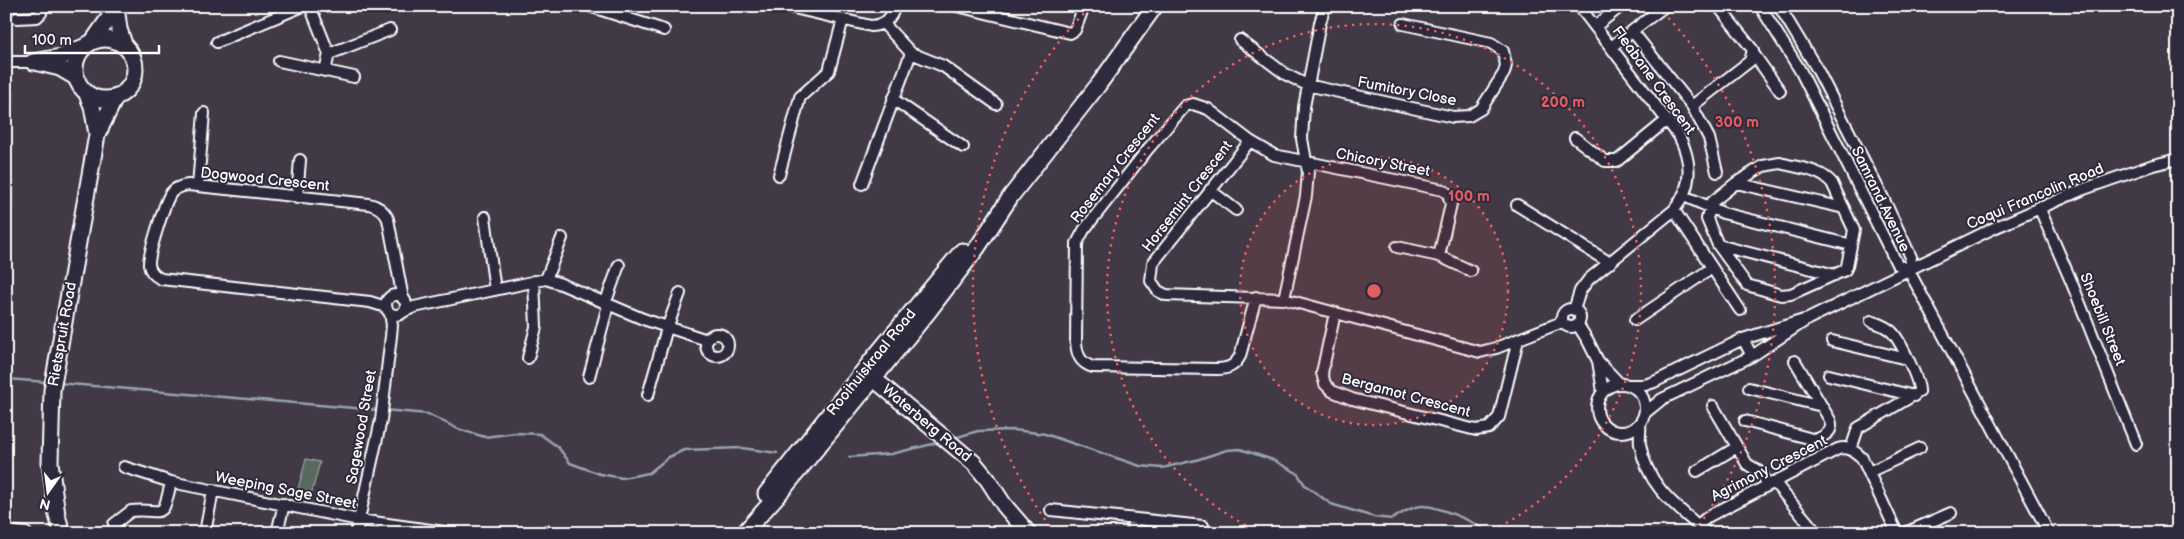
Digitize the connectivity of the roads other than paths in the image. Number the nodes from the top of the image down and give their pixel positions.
1 (42, 6) edge
2 (303, 6) edge
3 (310, 6) edge
4 (589, 6) edge
5 (785, 6) edge
6 (895, 6) edge
7 (957, 6) edge
8 (1084, 6) edge
9 (1155, 6) edge
10 (1325, 6) edge
11 (1579, 6) edge
12 (1665, 6) edge
13 (1718, 6) edge
14 (1760, 6) edge
15 (1779, 6) edge
16 (116, 7) edge
17 (1618, 7) edge
18 (17, 18) dead end
19 (843, 19) junction
20 (884, 24) junction
21 (1403, 24) dead end
22 (1596, 26) junction
23 (390, 30) dead end
24 (664, 30) dead end
25 (1633, 32) junction
26 (1240, 40) dead end
27 (217, 42) dead end
28 (89, 44) junction
29 (125, 47) junction
30 (1611, 47) junction
31 (911, 53) junction
32 (1753, 53) junction
33 (329, 54) junction
34 (279, 61) dead end
35 (6, 62) edge
36 (33, 62) junction
37 (325, 70) junction
38 (354, 77) dead end
39 (77, 78) junction
40 (1307, 85) junction
41 (1780, 91) dead end
42 (86, 92) junction
43 (8, 95) dead end
44 (116, 96) junction
45 (894, 99) junction
46 (996, 104) dead end
47 (1193, 104) joint
48 (1692, 106) junction
49 (204, 113) dead end
50 (6, 114) edge
51 (1667, 120) junction
52 (97, 135) junction
53 (1575, 138) dead end
54 (1250, 141) junction
55 (963, 148) dead end
56 (2178, 159) edge
57 (300, 160) dead end
58 (1306, 163) junction
59 (1717, 172) dead end
60 (779, 175) dead end
61 (6, 183) edge
62 (1736, 183) junction
63 (862, 184) dead end
64 (198, 186) junction
65 (1210, 190) junction
66 (1684, 196) junction
67 (297, 198) junction
68 (1517, 205) dead end
69 (6, 206) edge
70 (2039, 207) junction
71 (1708, 208) junction
72 (1844, 208) junction
73 (1236, 210) dead end
74 (1674, 210) junction
75 (485, 218) dead end
76 (562, 238) dead end
77 (1718, 245) junction
78 (1851, 245) junction
79 (1397, 247) dead end
80 (1439, 256) junction
81 (1610, 263) junction
82 (619, 265) dead end
83 (1712, 268) junction
84 (1471, 271) dead end
85 (1909, 271) junction
86 (1835, 275) junction
87 (546, 280) junction
88 (534, 281) junction
89 (495, 290) junction
90 (680, 293) dead end
91 (1256, 297) junction
92 (1284, 299) junction
93 (607, 304) junction
94 (398, 305) junction
95 (1574, 310) junction
96 (1740, 310) dead end
97 (1335, 313) junction
98 (1808, 319) junction
99 (1635, 320) dead end
100 (1871, 321) dead end
101 (1562, 322) junction
102 (1578, 325) junction
103 (667, 328) junction
104 (1743, 339) junction
105 (708, 340) dead end
106 (1518, 340) junction
107 (1832, 341) dead end
108 (1752, 356) junction
109 (528, 358) dead end
110 (1907, 359) junction
111 (1598, 361) junction
112 (1795, 361) dead end
113 (869, 375) junction
114 (1829, 375) dead end
115 (589, 377) dead end
116 (1624, 384) junction
117 (1749, 388) dead end
118 (1603, 392) junction
119 (648, 395) dead end
120 (1914, 396) junction
121 (1713, 406) dead end
122 (1822, 406) junction
123 (1646, 412) junction
124 (1745, 421) dead end
125 (1640, 424) junction
126 (1622, 433) junction
127 (1816, 440) junction
128 (2136, 444) dead end
129 (1738, 447) junction
130 (1920, 448) dead end
131 (1851, 449) junction
132 (1825, 455) junction
133 (1644, 457) junction
134 (124, 467) dead end
135 (1697, 471) dead end
136 (1869, 472) junction
137 (988, 480) junction
138 (171, 482) junction
139 (1771, 484) junction
140 (213, 490) junction
141 (284, 504) junction
142 (1051, 510) dead end
143 (1951, 513) dead end
144 (359, 520) junction
145 (1132, 520) junction
146 (114, 524) dead end
147 (1698, 525) junction
148 (1203, 526) dead end
149 (6, 531) edge
150 (1815, 531) dead end
151 (445, 532) edge
152 (26, 533) edge
153 (62, 533) edge
154 (205, 533) edge
155 (277, 533) edge
156 (356, 533) edge
157 (734, 533) edge
158 (744, 533) edge
159 (1028, 533) edge
160 (1038, 533) edge
161 (1132, 533) edge
162 (1707, 533) edge
163 (1897, 533) edge
164 (1905, 533) edge
165 (2049, 533) edge

1 - 18 street
2 - 27 street
3 - 33 street
4 - 24 street
5 - 19 street
6 - 20 street
7 - 8 street
9 - 113 street, Rooihuiskraal Road
10 - 40 street
11 - 22 street, Fleabane Crescent
12 - 25 street
13 - 32 street
14 - 85 street, Samrand Avenue
15 - 85 street, Samrand Avenue
16 - 28 street
16 - 29 street
17 - 22 street
19 - 20 street
19 - 60 street
20 - 31 street
21 - 40 street, Fumitory Close
22 - 30 street, Fleabane Crescent
23 - 33 street
25 - 30 street
25 - 48 street
26 - 40 street
28 - 29 street
28 - 36 street
28 - 39 street
29 - 44 street
30 - 51 street, Fleabane Crescent
31 - 45 street
31 - 46 street
32 - 41 street
32 - 48 street
33 - 37 street
34 - 37 street
35 - 36 street
36 - 39 street
37 - 38 street
39 - 42 street
40 - 58 street
42 - 44 street
42 - 52 street, Rietspruit Road
43 - 50 street
44 - 52 street, Rietspruit Road
45 - 55 street
45 - 63 street
47 - 54 street, Chicory Street
47 - 91 street, Rosemary Crescent
48 - 59 street
49 - 64 street
51 - 53 street
51 - 66 street, Fleabane Crescent
52 - 153 street, Rietspruit Road
54 - 58 street, Chicory Street
54 - 65 street, Horsemint Crescent
56 - 70 street, Coqui Francolin Road
57 - 67 street
58 - 80 street, Chicory Street
58 - 92 street
61 - 69 street
62 - 71 street
62 - 72 street
62 - 72 street
64 - 67 street, Dogwood Crescent
64 - 94 street, Dogwood Crescent
65 - 73 street
65 - 91 street, Horsemint Crescent
66 - 71 street
66 - 74 street, Fleabane Crescent
67 - 94 street, Dogwood Crescent
68 - 81 street
70 - 85 street, Coqui Francolin Road
70 - 128 street, Shoebill Street
71 - 77 street
71 - 78 street
72 - 78 street
74 - 81 street, Fleabane Crescent
74 - 83 street
75 - 89 street
76 - 87 street
77 - 86 street
77 - 86 street
78 - 86 street
79 - 80 street
80 - 84 street
81 - 95 street, Fleabane Crescent
82 - 93 street
83 - 96 street
83 - 99 street
85 - 98 street, Coqui Francolin Road
85 - 165 street
87 - 88 street
87 - 93 street
88 - 89 street
88 - 109 street
89 - 94 street
90 - 103 street
91 - 92 street, Horsemint Crescent
92 - 97 street
93 - 103 street
93 - 115 street
94 - 144 street, Sagewood Street
95 - 101 street
95 - 102 street
97 - 106 street
97 - 106 street, Bergamot Crescent
98 - 104 street
98 - 108 street
100 - 110 street
101 - 102 street
101 - 106 street
102 - 111 street
103 - 105 street
103 - 119 street
104 - 108 street
104 - 116 street
107 - 110 street
108 - 123 street
110 - 120 street
111 - 116 street
111 - 118 street
112 - 122 street
113 - 137 street, Waterberg Road
113 - 157 street, Rooihuiskraal Road
113 - 158 street, Rooihuiskraal Road
114 - 120 street
116 - 118 street
116 - 123 street
117 - 122 street
118 - 126 street
120 - 131 street
121 - 129 street
122 - 127 street
123 - 125 street
124 - 127 street
125 - 126 street
125 - 133 street
126 - 133 street
127 - 132 street
129 - 135 street
129 - 139 street
130 - 136 street
131 - 132 street, Agrimony Crescent
131 - 136 street, Agrimony Crescent
132 - 139 street, Agrimony Crescent
133 - 147 street
134 - 138 street, Weeping Sage Street
136 - 163 street, Agrimony Crescent
137 - 159 street, Waterberg Road
137 - 160 street, Waterberg Road
138 - 140 street, Weeping Sage Street
138 - 146 street
139 - 147 street, Agrimony Crescent
139 - 150 street
140 - 141 street, Weeping Sage Street
140 - 154 street
141 - 144 street, Weeping Sage Street
141 - 155 street
142 - 145 street
143 - 164 street
144 - 151 street, Weeping Sage Street
144 - 156 street, Sagewood Street
145 - 148 street
145 - 161 street
147 - 162 street
149 - 152 street

